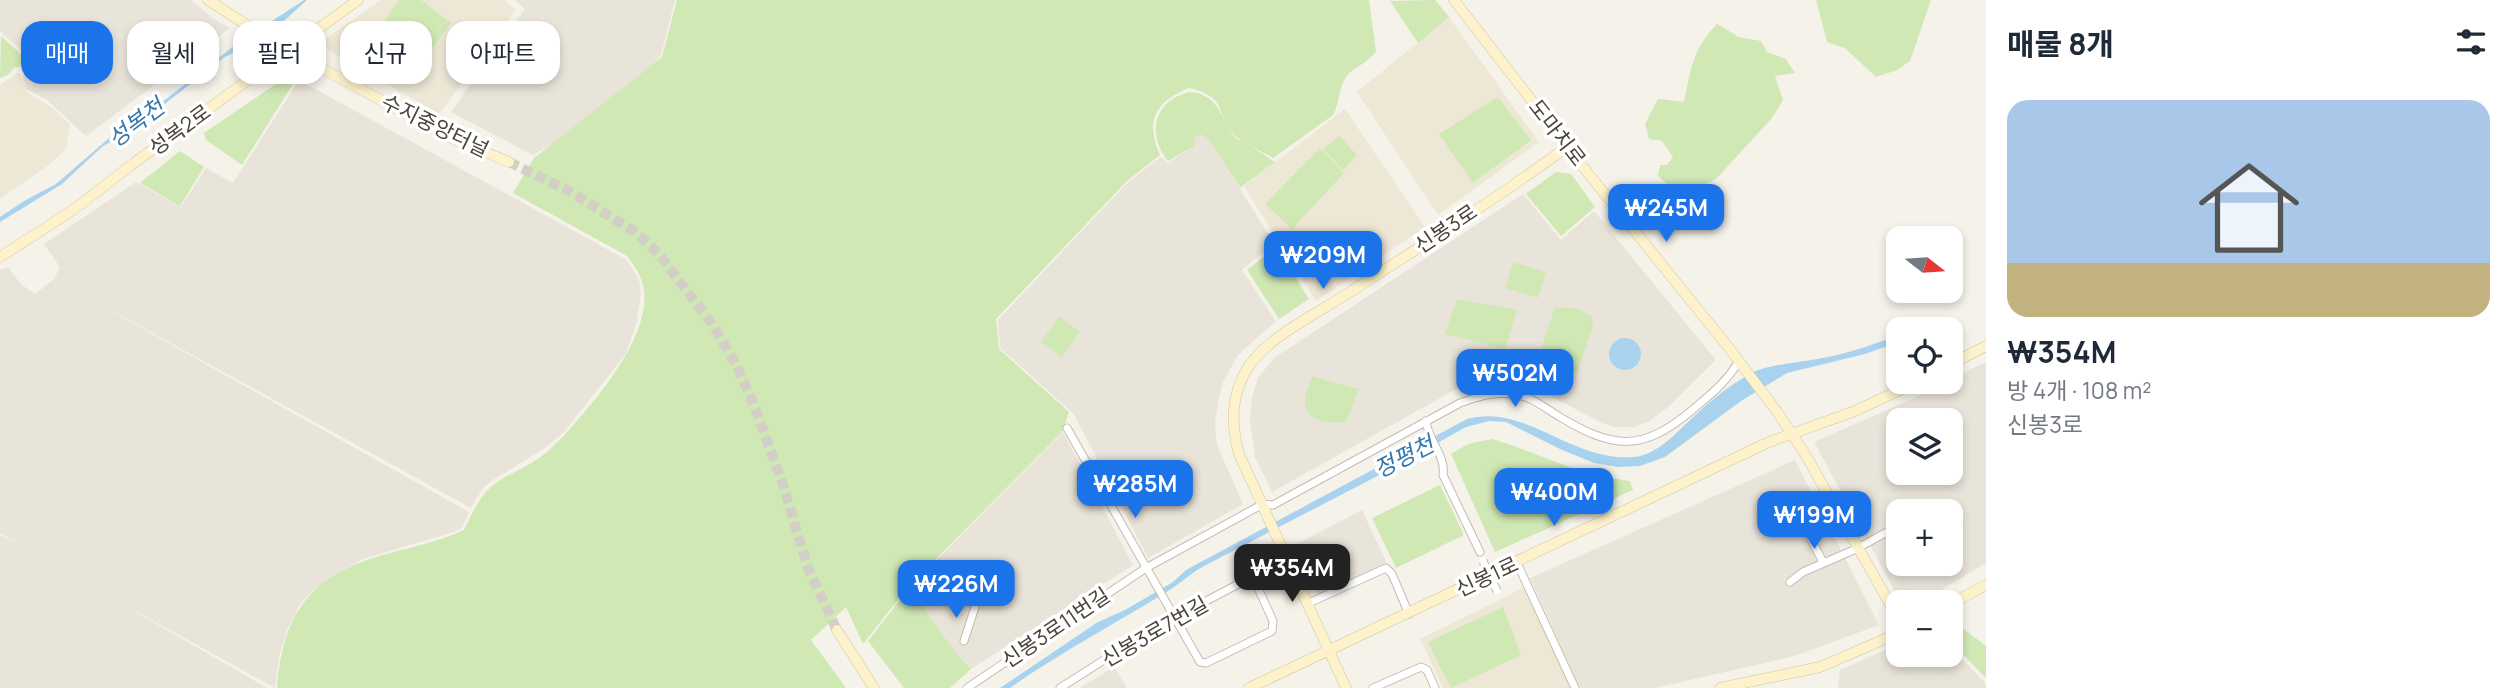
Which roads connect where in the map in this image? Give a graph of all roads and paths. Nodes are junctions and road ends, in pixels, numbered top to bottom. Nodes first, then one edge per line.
1 (208, 0) edge
2 (358, 0) edge
3 (1454, 0) edge
4 (239, 21) edge
5 (326, 23) edge
6 (326, 70) edge
7 (242, 84) edge
8 (1567, 146) junction
9 (509, 162) tunnel mouth
10 (0, 257) edge
11 (1986, 346) edge
12 (1963, 358) edge
13 (1740, 362) junction
14 (1891, 394) edge
15 (1426, 426) junction
16 (1068, 428) dead end
17 (1791, 433) junction
18 (1265, 509) junction
19 (1802, 522) dead end
20 (1886, 532) dead end
21 (1856, 549) junction
22 (1288, 558) junction
23 (1823, 562) junction
24 (1517, 563) junction
25 (1146, 568) junction
26 (1252, 577) junction
27 (1790, 582) dead end
28 (1986, 584) edge
29 (1497, 591) dead end
30 (1963, 597) edge
31 (1886, 599) edge
32 (1309, 603) junction
33 (975, 607) dead end
34 (1409, 614) junction
35 (1175, 617) junction
36 (837, 630) tunnel mouth
37 (1886, 639) edge
38 (964, 641) dead end
39 (1330, 650) junction
40 (1379, 687) edge
41 (874, 688) edge
42 (967, 688) edge
43 (1060, 688) edge
44 (1249, 688) edge
45 (1346, 688) edge
46 (1435, 688) edge
47 (1575, 688) edge
48 (1720, 688) edge

1 - 4 street, 수지중앙터널
2 - 5 street, 성복2로
3 - 8 street, 도마치로
6 - 9 street, 수지중앙터널
7 - 10 street, 성복2로
8 - 13 street, 도마치로
8 - 18 street, 신봉3로
11 - 12 street
13 - 15 street, 신봉3로11번길
13 - 17 street, 도마치로
14 - 17 street, 신봉1로
15 - 18 street, 신봉3로11번길
15 - 29 street, bridge
16 - 25 street
17 - 21 street
17 - 24 street, 신봉1로
18 - 22 street, 신봉3로
18 - 25 street, 신봉3로11번길
19 - 23 street
20 - 21 street
21 - 23 street
21 - 31 street
22 - 26 street, 신봉3로7번길
22 - 32 street
23 - 27 street
24 - 34 street, 신봉1로
24 - 47 street
25 - 35 street
25 - 42 street, 신봉3로11번길
26 - 35 street, 신봉3로7번길
26 - 35 street
28 - 30 street
32 - 34 street
32 - 39 street
33 - 38 street
34 - 39 street, 신봉1로
35 - 43 street, 신봉3로7번길
36 - 41 street
37 - 48 street
39 - 44 street, 신봉1로
39 - 45 street
40 - 46 street

